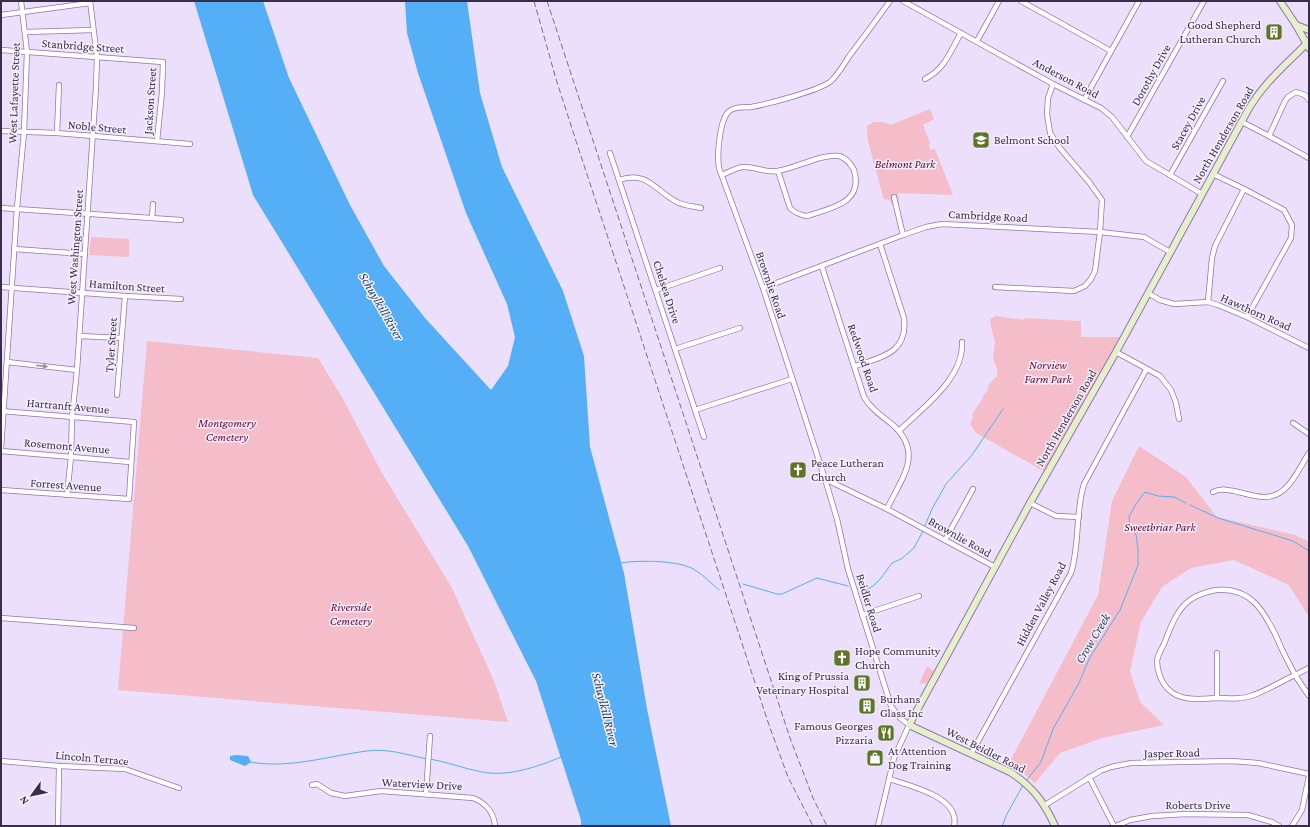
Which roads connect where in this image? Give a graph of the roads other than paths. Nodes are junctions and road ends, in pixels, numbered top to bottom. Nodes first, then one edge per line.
1 (21, 1) edge
2 (890, 1) edge
3 (903, 1) edge
4 (999, 1) edge
5 (1021, 1) edge
6 (1139, 1) edge
7 (1204, 1) edge
8 (1280, 1) edge
9 (90, 2) edge
10 (23, 12) junction
11 (1, 15) edge
12 (1296, 25) junction
13 (93, 30) junction
14 (1309, 30) edge
15 (25, 32) junction
16 (961, 33) junction
17 (977, 41) junction
18 (1308, 44) edge
19 (1, 50) edge
20 (1111, 51) junction
21 (27, 52) junction
22 (97, 57) junction
23 (163, 62) joint
24 (925, 80) dead end
25 (1223, 81) dead end
26 (1053, 84) junction
27 (59, 85) dead end
28 (1084, 100) junction
29 (1309, 100) edge
30 (1242, 122) junction
31 (1, 131) edge
32 (24, 132) junction
33 (57, 133) junction
34 (1269, 136) junction
35 (92, 137) junction
36 (1127, 137) junction
37 (157, 142) junction
38 (190, 144) dead end
39 (610, 153) dead end
40 (1309, 158) edge
41 (778, 171) junction
42 (1213, 174) junction
43 (722, 175) junction
44 (1170, 175) junction
45 (619, 180) junction
46 (1244, 189) junction
47 (1202, 194) junction
48 (894, 197) dead end
49 (153, 204) dead end
50 (1, 208) edge
51 (17, 208) junction
52 (701, 208) dead end
53 (88, 214) junction
54 (152, 218) junction
55 (181, 220) dead end
56 (1100, 232) junction
57 (903, 235) junction
58 (880, 244) junction
59 (14, 249) junction
60 (1170, 252) junction
61 (85, 254) junction
62 (822, 267) junction
63 (720, 268) dead end
64 (1, 287) edge
65 (995, 287) dead end
66 (11, 288) junction
67 (763, 288) junction
68 (656, 290) junction
69 (83, 293) junction
70 (1148, 293) junction
71 (125, 296) junction
72 (181, 299) dead end
73 (1208, 302) junction
74 (1247, 317) junction
75 (740, 328) dead end
76 (80, 336) junction
77 (121, 338) junction
78 (962, 342) dead end
79 (1309, 348) edge
80 (675, 349) junction
81 (1116, 352) junction
82 (7, 362) junction
83 (855, 366) junction
84 (77, 370) junction
85 (1146, 370) junction
86 (792, 379) junction
87 (117, 395) dead end
88 (695, 410) junction
89 (2, 411) edge
90 (72, 417) junction
91 (1179, 419) dead end
92 (1293, 423) dead end
93 (899, 431) junction
94 (1309, 434) edge
95 (704, 437) dead end
96 (1, 450) edge
97 (1309, 453) edge
98 (71, 457) junction
99 (130, 462) junction
100 (825, 479) junction
101 (973, 489) dead end
102 (1, 490) edge
103 (1213, 492) dead end
104 (67, 495) junction
105 (1030, 503) junction
106 (887, 509) junction
107 (1079, 517) junction
108 (945, 540) junction
109 (994, 568) junction
110 (919, 596) dead end
111 (862, 614) junction
112 (1, 618) edge
113 (134, 628) dead end
114 (1217, 653) dead end
115 (1309, 668) edge
116 (1295, 675) junction
117 (1309, 696) edge
118 (1217, 698) junction
119 (909, 725) junction
120 (430, 736) dead end
121 (971, 754) junction
122 (1, 761) edge
123 (60, 766) junction
124 (1309, 775) edge
125 (1089, 777) junction
126 (888, 779) junction
127 (312, 785) dead end
128 (179, 788) dead end
129 (426, 794) junction
130 (1045, 805) junction
131 (58, 826) edge
132 (495, 826) edge
133 (879, 826) edge
134 (954, 826) edge
135 (1055, 826) edge
136 (1115, 826) edge
137 (1279, 826) edge
138 (1292, 826) edge

1 - 10 street, West Lafayette Street
2 - 43 street, Brownlie Road
3 - 16 street, Anderson Road
4 - 17 street
5 - 20 street
6 - 20 street
7 - 36 street, Dorothy Drive
8 - 12 street
9 - 10 street
9 - 13 street, West Washington Street
10 - 11 street
10 - 15 street, West Lafayette Street
12 - 14 street
12 - 18 street
13 - 15 street
13 - 22 street, West Washington Street
15 - 21 street, West Lafayette Street
16 - 17 street, Anderson Road
16 - 24 street
17 - 26 street, Anderson Road
18 - 30 street, North Henderson Road
19 - 21 street, Stanbridge Street
20 - 28 street
21 - 22 street, Stanbridge Street
21 - 32 street, West Lafayette Street
22 - 23 street, Stanbridge Street
22 - 35 street, West Washington Street
23 - 37 street, Jackson Street
25 - 44 street, Stacey Drive
26 - 28 street, Anderson Road
26 - 56 street
27 - 33 street
28 - 36 street, Anderson Road
29 - 34 street
30 - 34 street
30 - 42 street, North Henderson Road
31 - 32 street, Noble Street
32 - 33 street, Noble Street
32 - 51 street, West Lafayette Street
33 - 35 street, Noble Street
34 - 40 street
35 - 37 street, Noble Street
35 - 53 street, West Washington Street
36 - 44 street, Anderson Road
37 - 38 street, Noble Street
39 - 45 street, Chelsea Drive
41 - 41 street
41 - 43 street
42 - 46 street
42 - 47 street, North Henderson Road
43 - 67 street, Brownlie Road
44 - 47 street, Anderson Road
45 - 52 street
45 - 68 street, Chelsea Drive
46 - 73 street
46 - 74 street
47 - 60 street, North Henderson Road
48 - 57 street
49 - 54 street
50 - 51 street
51 - 53 street
51 - 59 street, West Lafayette Street
53 - 54 street
53 - 61 street, West Washington Street
54 - 55 street
56 - 57 street, Cambridge Road
56 - 60 street, Cambridge Road
56 - 65 street
57 - 58 street, Cambridge Road
58 - 62 street, Cambridge Road
58 - 83 street
59 - 61 street
59 - 66 street, West Lafayette Street
60 - 70 street, North Henderson Road
61 - 69 street, West Washington Street
62 - 67 street, Cambridge Road
62 - 83 street, Redwood Road
63 - 68 street
64 - 66 street, Hamilton Street
66 - 69 street, Hamilton Street
66 - 82 street, West Lafayette Street
67 - 86 street, Brownlie Road
68 - 80 street, Chelsea Drive
69 - 71 street, Hamilton Street
69 - 76 street, West Washington Street
70 - 73 street, Hawthorn Road
70 - 81 street, North Henderson Road
71 - 72 street, Hamilton Street
71 - 77 street, Tyler Street
73 - 74 street, Hawthorn Road
74 - 79 street, Hawthorn Road
75 - 80 street
76 - 77 street
76 - 84 street, West Washington Street
77 - 87 street, Tyler Street
78 - 93 street
80 - 88 street, Chelsea Drive
81 - 85 street
81 - 105 street, North Henderson Road
82 -> 84 street
82 - 89 street, West Lafayette Street
83 - 93 street, Redwood Road
84 - 90 street, West Washington Street
85 - 91 street
85 - 107 street, Hidden Valley Road
86 - 88 street
86 - 100 street, Brownlie Road
88 - 95 street, Chelsea Drive
89 - 90 street, Hartranft Avenue
89 - 96 street, West Lafayette Street
90 - 98 street, West Washington Street
90 - 99 street, Hartranft Avenue
92 - 94 street
93 - 106 street, Redwood Road
96 - 98 street, Rosemont Avenue
97 - 103 street
98 - 99 street, Rosemont Avenue
98 - 104 street, West Washington Street
99 - 104 street, Forrest Avenue
100 - 106 street, Brownlie Road
100 - 111 street, Beidler Road
101 - 108 street
102 - 104 street, Forrest Avenue
105 - 107 street
105 - 109 street, North Henderson Road
106 - 108 street, Brownlie Road
107 - 121 street, Hidden Valley Road
108 - 109 street, Brownlie Road
109 - 119 street, North Henderson Road
110 - 111 street
111 - 119 street, Beidler Road
112 - 113 street
114 - 118 street
115 - 116 street
116 - 117 street
116 - 118 street
116 - 118 street
119 - 121 street, West Beidler Road
119 - 126 street, North Henderson Road
120 - 129 street
121 - 130 street, West Beidler Road
122 - 123 street, Lincoln Terrace
123 - 128 street, Lincoln Terrace
123 - 131 street
124 - 125 street, Jasper Road
124 - 138 street
125 - 130 street, Jasper Road
125 - 136 street
126 - 133 street, North Henderson Road
126 - 134 street
127 - 129 street, Waterview Drive
129 - 132 street, Waterview Drive
130 - 135 street, West Beidler Road
136 - 137 street, Roberts Drive

